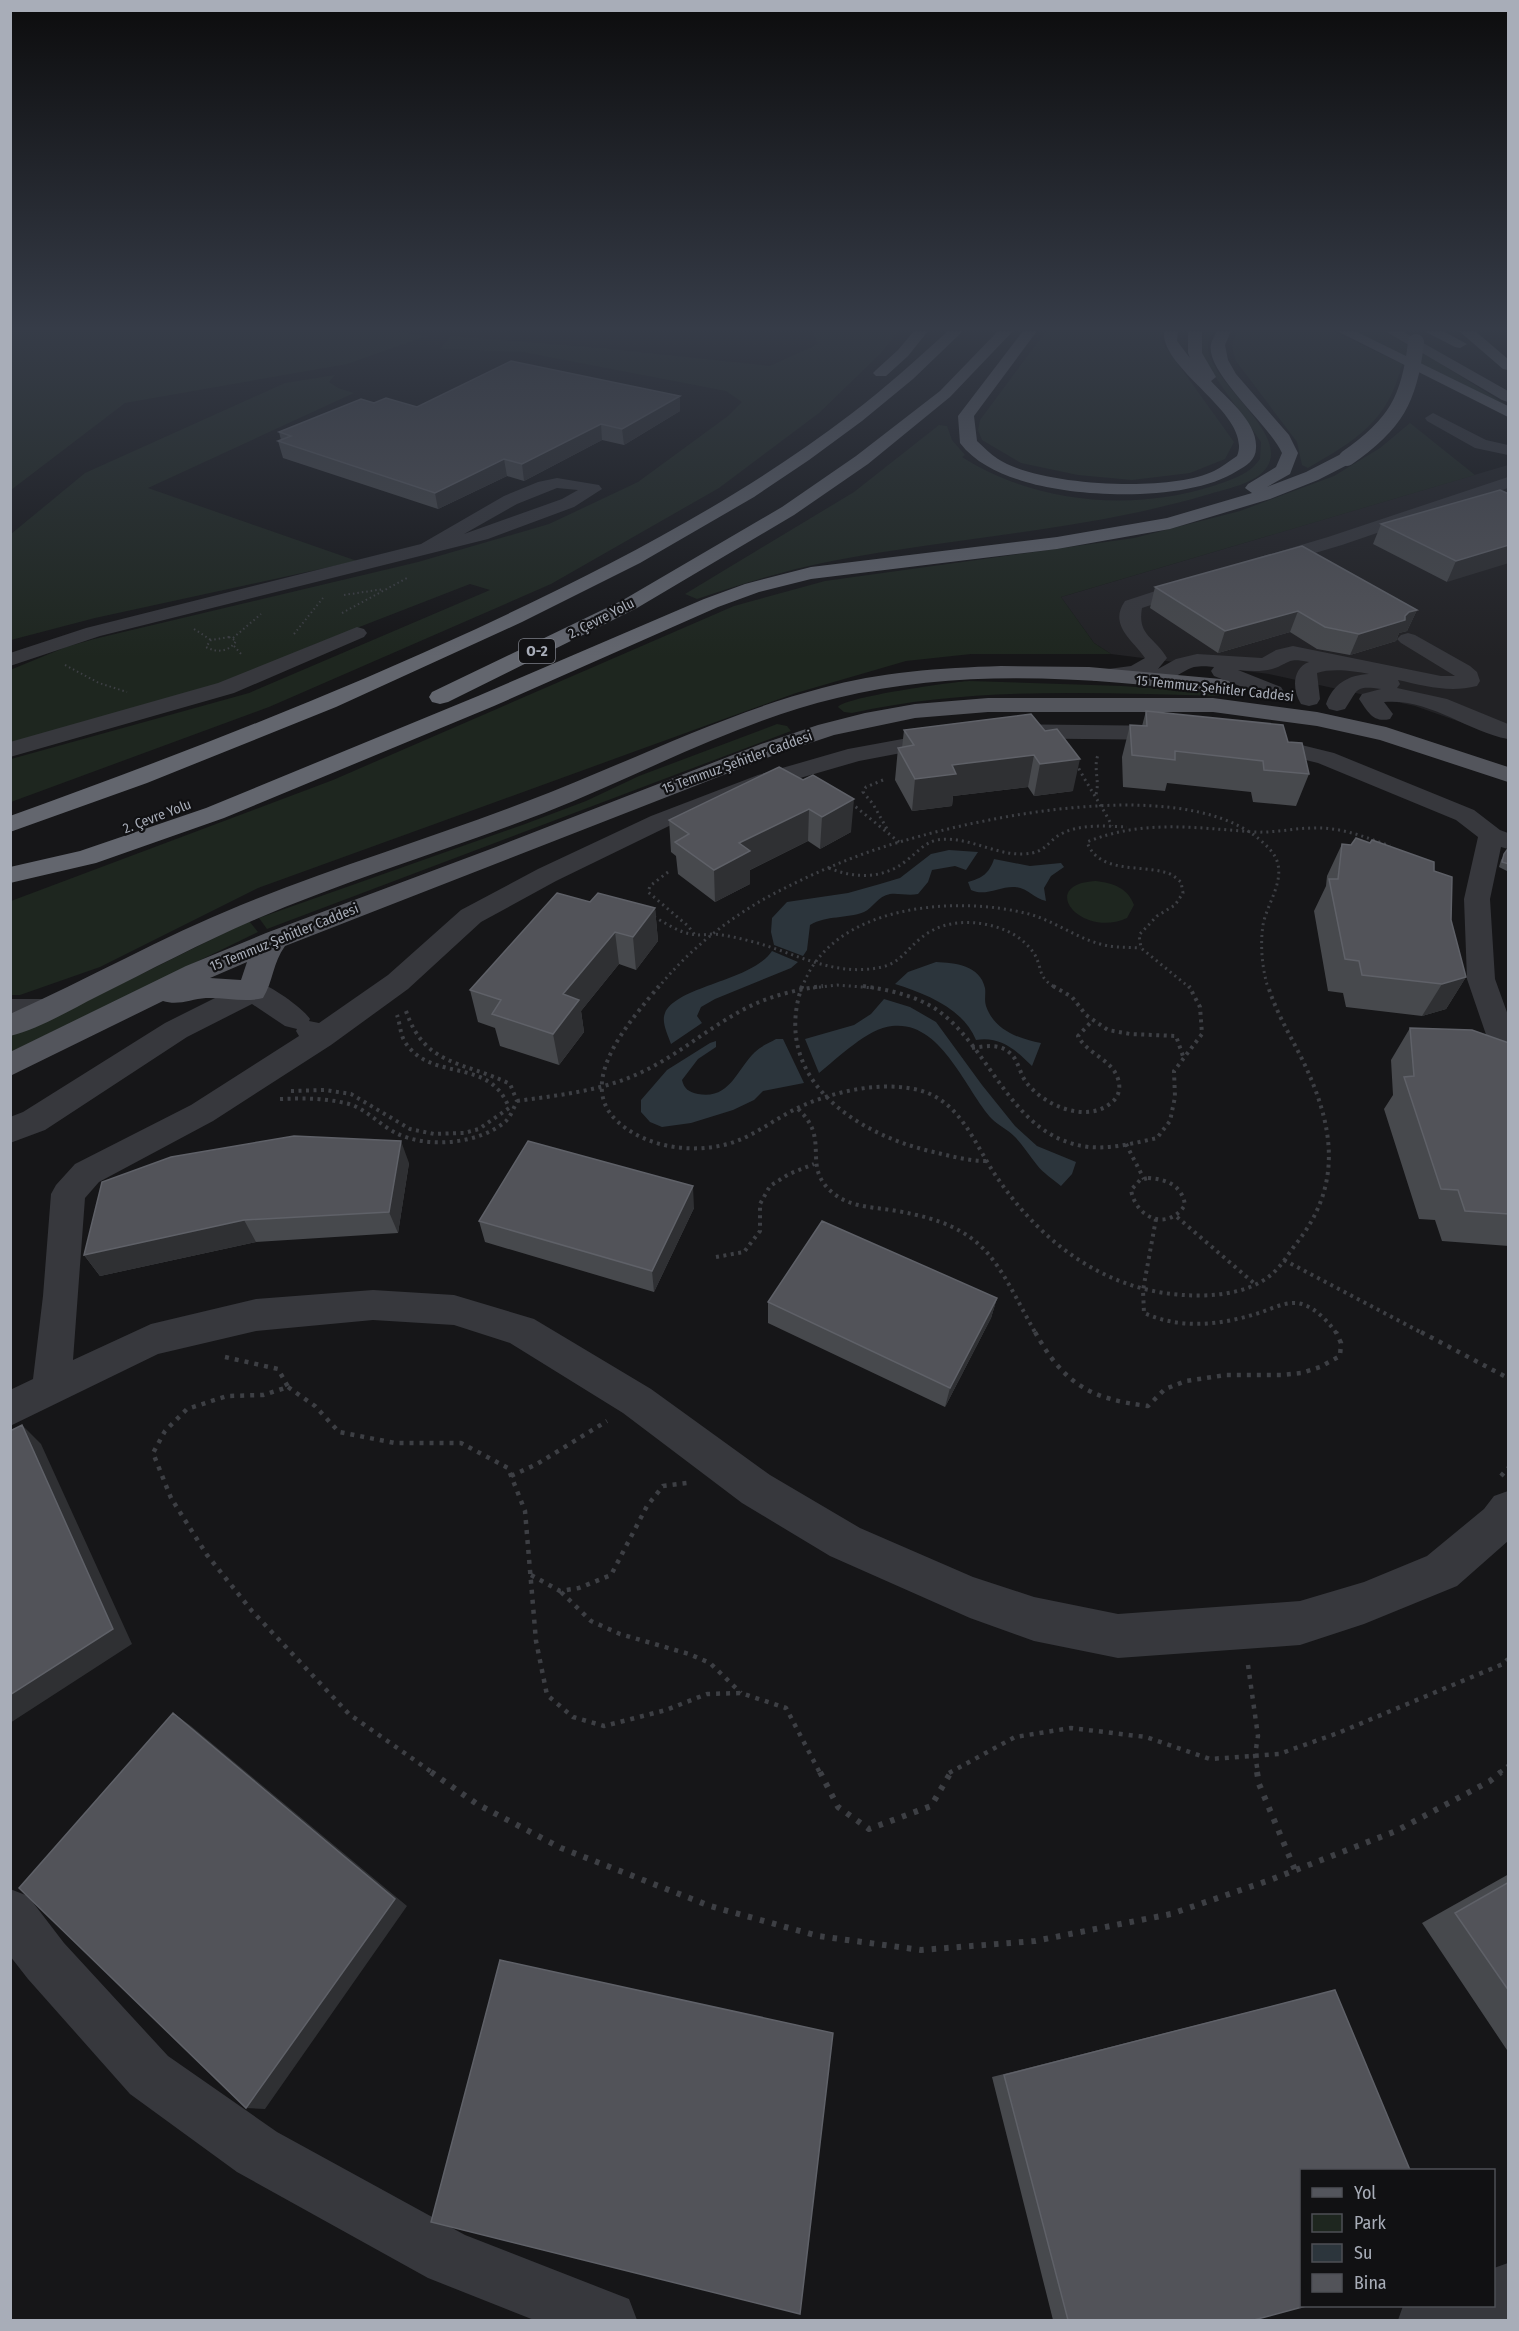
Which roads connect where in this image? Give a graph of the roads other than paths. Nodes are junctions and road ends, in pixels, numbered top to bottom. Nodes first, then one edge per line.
1 (804, 440) edge
2 (827, 440) edge
3 (888, 440) edge
4 (966, 440) edge
5 (1247, 440) edge
6 (1284, 440) edge
7 (1373, 440) edge
8 (1473, 440) edge
9 (1509, 450) edge
10 (1509, 482) edge
11 (729, 504) junction
12 (1128, 531) junction
13 (429, 547) junction
14 (1243, 569) edge
15 (1211, 579) edge
16 (1132, 612) junction
17 (357, 633) dead end
18 (1408, 639) edge
19 (10, 660) edge
20 (1199, 660) junction
21 (1356, 667) junction
22 (1101, 676) junction
23 (1150, 680) junction
24 (843, 689) junction
25 (1273, 692) junction
26 (1309, 699) junction
27 (1432, 703) junction
28 (1337, 704) junction
29 (1382, 714) junction
30 (759, 716) junction
31 (865, 720) junction
32 (1509, 732) edge
33 (1197, 735) edge
34 (800, 739) junction
35 (1240, 740) edge
36 (10, 750) edge
37 (1509, 752) edge
38 (1509, 775) edge
39 (10, 825) edge
40 (1503, 832) edge
41 (10, 873) edge
42 (276, 939) junction
43 (254, 991) junction
44 (133, 1005) junction
45 (48, 1009) junction
46 (10, 1010) edge
47 (10, 1026) edge
48 (309, 1029) junction
49 (1509, 1055) edge
50 (11, 1067) edge
51 (10, 1131) edge
52 (51, 1388) junction
53 (10, 1409) edge
54 (1501, 1497) edge
55 (10, 1914) edge
56 (1466, 2307) edge
57 (608, 2320) edge
58 (1427, 2320) edge

1 - 11 highway
2 - 11 highway, O-2
3 - 41 highway, 2. Çevre Yolu / O-2
4 - 5 highway
6 - 12 highway
7 - 12 highway, bridge
8 - 9 street
10 - 14 street
11 - 39 highway, O-2
12 - 41 highway
13 - 13 street
13 - 19 street
15 - 16 street
16 - 20 street
16 - 22 street
17 - 36 street
18 - 21 street
20 - 21 street
20 - 23 street
20 - 25 street
21 - 26 street
22 - 23 main road, 15 Temmuz Şehitler Caddesi
22 - 24 main road, 15 Temmuz Şehitler Caddesi
23 - 25 main road, 15 Temmuz Şehitler Caddesi
24 - 30 main road, 15 Temmuz Şehitler Caddesi
24 - 31 main road
25 - 26 main road, 15 Temmuz Şehitler Caddesi
26 - 28 main road, 15 Temmuz Şehitler Caddesi
27 - 28 street
27 - 29 street
27 - 32 street
28 - 29 main road, 15 Temmuz Şehitler Caddesi
29 - 37 main road, 15 Temmuz Şehitler Caddesi
30 - 34 main road
30 - 45 main road, 15 Temmuz Şehitler Caddesi
31 - 34 main road, 15 Temmuz Şehitler Caddesi
31 - 38 main road, 15 Temmuz Şehitler Caddesi
33 - 48 street
34 - 42 main road, 15 Temmuz Şehitler Caddesi
35 - 40 street
40 - 49 street
42 - 43 main road
42 - 44 main road, 15 Temmuz Şehitler Caddesi
43 - 44 main road
43 - 48 street
43 - 51 street
44 - 50 main road, 15 Temmuz Şehitler Caddesi
45 - 46 street
45 - 47 main road, 15 Temmuz Şehitler Caddesi
48 - 52 street
52 - 53 street
52 - 54 street
55 - 57 street
56 - 58 street

